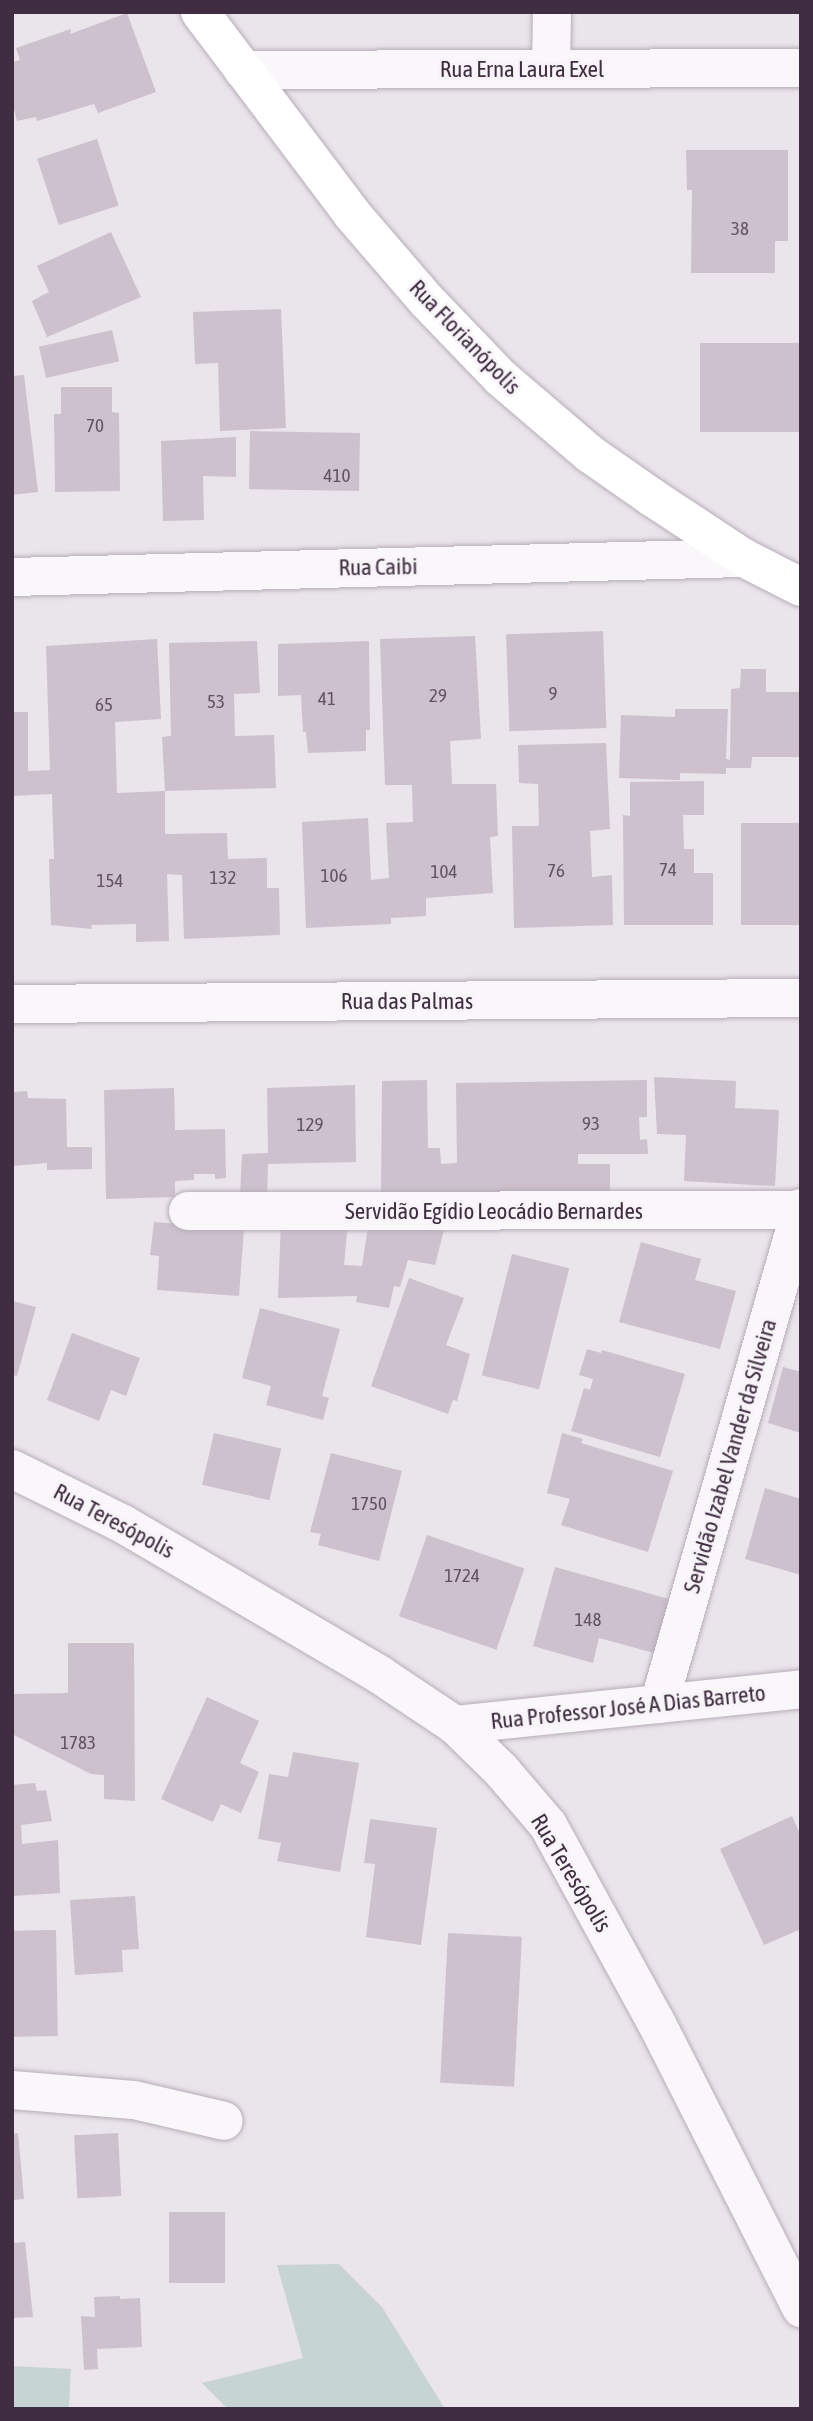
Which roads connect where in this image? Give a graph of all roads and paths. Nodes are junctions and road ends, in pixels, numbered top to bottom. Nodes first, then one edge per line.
1 (200, 12) edge
2 (552, 12) edge
3 (801, 68) edge
4 (551, 69) junction
5 (243, 70) junction
6 (744, 558) junction
7 (12, 577) edge
8 (801, 587) edge
9 (801, 998) edge
10 (12, 1004) edge
11 (801, 1209) edge
12 (188, 1211) dead end
13 (12, 1469) edge
14 (801, 1689) edge
15 (659, 1704) junction
16 (455, 1725) junction
17 (12, 2090) edge
18 (224, 2121) dead end
19 (801, 2308) edge

1 - 5 main road, Rua Florianópolis
2 - 4 street
3 - 4 street, Rua Erna Laura Exel
4 - 5 street, Rua Erna Laura Exel
5 - 6 main road, Rua Florianópolis
6 - 7 street, Rua Caibi
6 - 8 main road, Rua Florianópolis
9 - 10 street, Rua das Palmas
11 - 12 street, Servidão Egídio Leocádio Bernardes
11 - 15 street, Servidão Izabel Vander da Silveira
13 - 16 street, Rua Teresópolis
14 - 15 street, Rua Professor José A Dias Barreto
15 - 16 street, Rua Professor José A Dias Barreto
16 - 19 street, Rua Teresópolis
17 - 18 street

